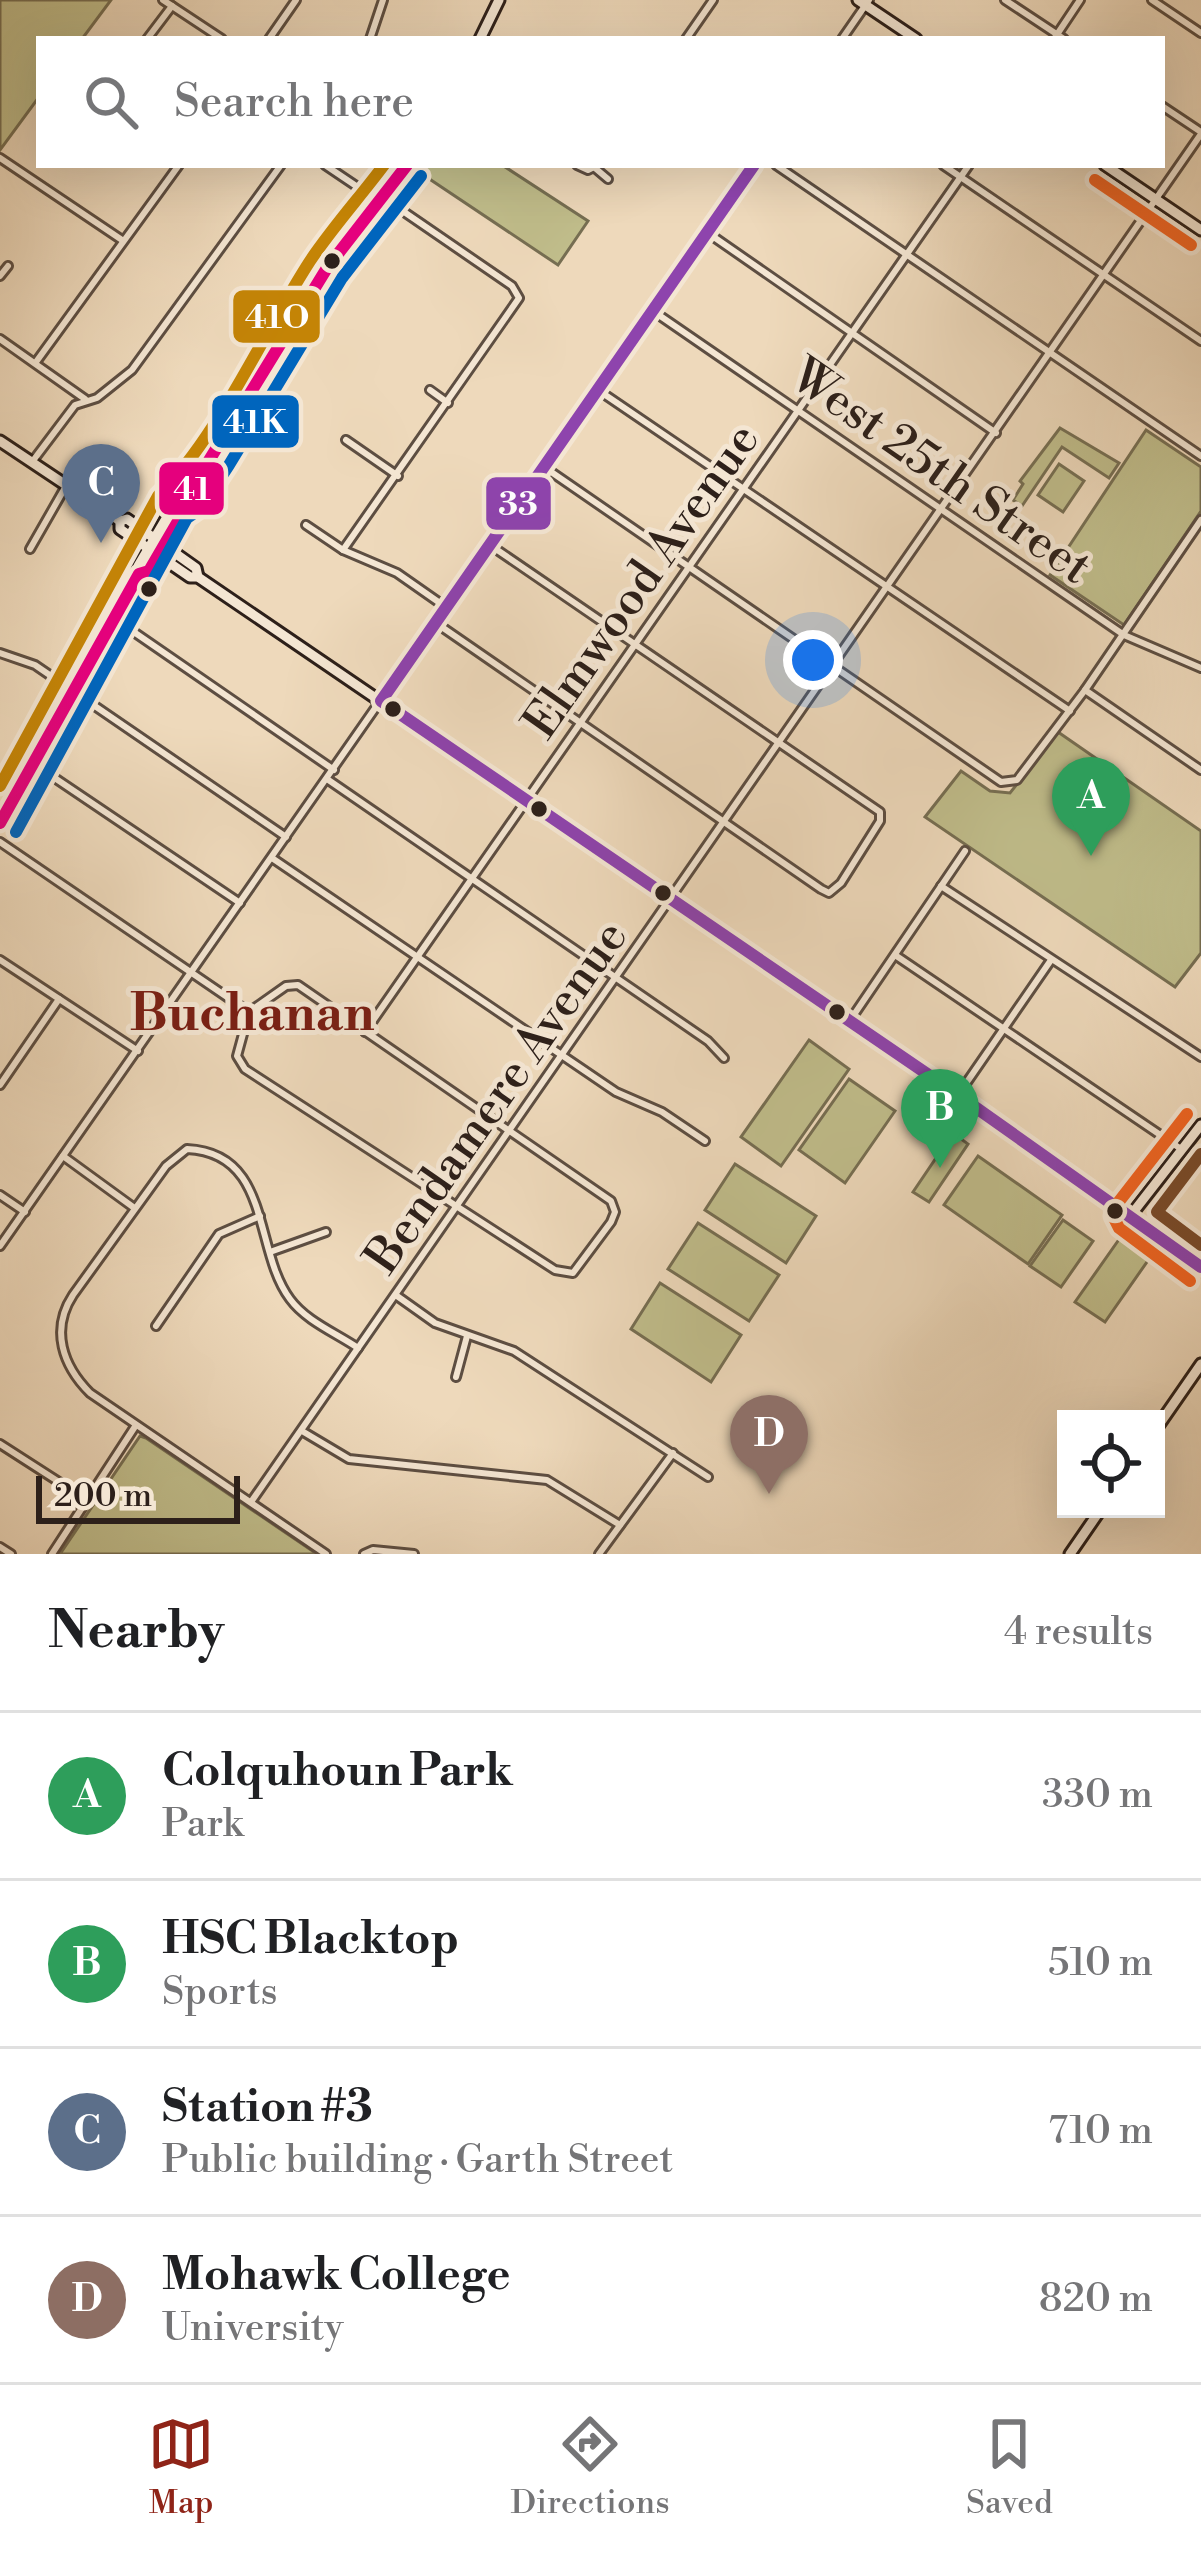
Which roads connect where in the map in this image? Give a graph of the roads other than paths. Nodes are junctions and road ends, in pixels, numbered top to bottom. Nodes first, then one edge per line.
1 (164, 0) edge
2 (296, 0) edge
3 (383, 0) edge
4 (499, 0) edge
5 (713, 0) edge
6 (1005, 0) edge
7 (1080, 0) edge
8 (1152, 0) edge
9 (864, 2) edge
10 (172, 6) junction
11 (1201, 33) edge
12 (149, 36) edge
13 (218, 36) edge
14 (271, 36) edge
15 (371, 36) edge
16 (481, 36) edge
17 (688, 36) edge
18 (844, 36) edge
19 (912, 36) edge
20 (1055, 36) edge
21 (1059, 36) edge
22 (1165, 108) edge
23 (1201, 133) edge
24 (0, 158) edge
25 (176, 168) edge
26 (279, 168) edge
27 (329, 168) edge
28 (405, 168) edge
29 (598, 168) edge
30 (752, 168) edge
31 (780, 168) edge
32 (947, 168) edge
33 (966, 168) edge
34 (1109, 168) edge
35 (960, 177) junction
36 (608, 179) dead end
37 (381, 198) junction
38 (1157, 200) junction
39 (1201, 230) edge
40 (707, 232) junction
41 (122, 239) junction
42 (905, 256) junction
43 (8, 266) dead end
44 (1105, 275) junction
45 (0, 276) edge
46 (653, 311) junction
47 (851, 333) junction
48 (0, 339) edge
49 (1201, 341) edge
50 (1050, 354) junction
51 (36, 362) junction
52 (430, 390) dead end
53 (598, 390) junction
54 (85, 399) junction
55 (448, 403) junction
56 (798, 411) junction
57 (996, 433) junction
58 (346, 440) dead end
59 (0, 441) edge
60 (1201, 456) edge
61 (32, 463) junction
62 (544, 467) junction
63 (398, 476) junction
64 (66, 486) junction
65 (743, 488) junction
66 (943, 510) junction
67 (1201, 520) edge
68 (306, 525) dead end
69 (490, 545) junction
70 (156, 547) junction
71 (31, 549) dead end
72 (343, 550) junction
73 (688, 567) junction
74 (887, 588) junction
75 (447, 608) junction
76 (115, 619) junction
77 (436, 623) junction
78 (1124, 635) junction
79 (635, 645) junction
80 (0, 652) edge
81 (834, 667) junction
82 (1201, 668) edge
83 (1085, 691) junction
84 (76, 692) junction
85 (381, 701) junction
86 (1070, 711) junction
87 (580, 724) junction
88 (779, 744) junction
89 (34, 764) junction
90 (334, 770) junction
91 (1201, 770) edge
92 (327, 779) junction
93 (527, 801) junction
94 (0, 823) edge
95 (726, 823) junction
96 (286, 837) junction
97 (0, 842) edge
98 (964, 851) dead end
99 (272, 858) junction
100 (472, 879) junction
101 (941, 886) junction
102 (672, 900) junction
103 (240, 903) junction
104 (895, 955) junction
105 (418, 957) junction
106 (0, 960) edge
107 (1051, 960) junction
108 (192, 973) junction
109 (617, 978) junction
110 (59, 999) junction
111 (249, 1012) junction
112 (850, 1022) junction
113 (1004, 1028) junction
114 (365, 1032) junction
115 (138, 1051) junction
116 (563, 1056) junction
117 (1201, 1057) edge
118 (724, 1058) dead end
119 (0, 1066) edge
120 (10, 1072) junction
121 (0, 1085) edge
122 (958, 1096) junction
123 (1201, 1125) edge
124 (511, 1131) junction
125 (705, 1141) dead end
126 (1181, 1149) junction
127 (63, 1156) junction
128 (0, 1195) edge
129 (457, 1207) junction
130 (134, 1208) junction
131 (25, 1212) junction
132 (1131, 1215) junction
133 (260, 1216) junction
134 (326, 1232) dead end
135 (0, 1246) edge
136 (270, 1252) junction
137 (1201, 1267) edge
138 (396, 1295) junction
139 (155, 1326) dead end
140 (467, 1336) junction
141 (358, 1348) junction
142 (1201, 1364) edge
143 (456, 1377) dead end
144 (1165, 1416) edge
145 (136, 1425) junction
146 (302, 1431) junction
147 (0, 1444) edge
148 (673, 1453) junction
149 (708, 1477) dead end
150 (87, 1500) junction
151 (251, 1502) junction
152 (1095, 1518) edge
153 (620, 1525) junction
154 (0, 1548) edge
155 (11, 1554) edge
156 (52, 1554) edge
157 (326, 1554) edge
158 (364, 1554) edge
159 (414, 1554) edge
160 (599, 1554) edge
161 (1070, 1554) edge

1 - 10 street
2 - 14 street
3 - 15 street
4 - 16 main road
5 - 17 street
6 - 20 street
7 - 21 street
8 - 11 street
9 - 18 street
9 - 19 main road
10 - 12 street
10 - 13 street
22 - 23 street
23 - 38 street, Bendamere Avenue
24 - 41 street
25 - 41 street
26 - 54 street
27 - 37 street
28 - 37 main road
29 - 36 street
30 - 40 street
31 - 42 street
32 - 35 street
33 - 35 street, Elmwood Avenue
34 - 38 main road
35 - 42 street, Elmwood Avenue
35 - 44 street
37 - 55 street
37 - 70 main road
38 - 39 main road
38 - 44 street, Bendamere Avenue
40 - 46 street
40 - 47 street
41 - 51 street
42 - 47 street, Elmwood Avenue
42 - 50 street
43 - 45 street
44 - 49 street
44 - 50 street, Bendamere Avenue
46 - 53 street
46 - 56 street, West 25th Street
47 - 56 street, Elmwood Avenue
47 - 57 street
48 - 51 street
50 - 57 street, Bendamere Avenue
50 - 60 street
51 - 54 street
52 - 55 street
53 - 62 street
53 - 65 street
54 - 61 street
55 - 63 street
56 - 65 street, Elmwood Avenue
56 - 66 street, West 25th Street
57 - 66 street, Bendamere Avenue
58 - 63 street
59 - 61 main road
61 - 64 main road
62 - 69 street
62 - 73 street
63 - 72 street
64 - 70 main road
64 - 71 street
65 - 73 street, Elmwood Avenue
65 - 74 street
66 - 74 street, Bendamere Avenue
66 - 78 street, West 25th Street
67 - 78 street
68 - 72 street
69 - 75 street
69 - 79 street
70 - 76 main road
70 - 85 main road
72 - 75 street
73 - 79 street, Elmwood Avenue
73 - 81 street
74 - 81 street, Bendamere Avenue
74 - 86 street
75 - 77 street
76 - 84 main road
76 - 90 street
77 - 85 street
77 - 87 street
78 - 82 street, West 25th Street
78 - 83 street
79 - 87 street, Elmwood Avenue
79 - 88 street
80 - 84 street
81 - 86 street
81 - 88 street, Bendamere Avenue
83 - 86 street
83 - 91 street
84 - 89 main road
84 - 96 street
85 - 90 street
85 - 93 main road
87 - 93 street, Elmwood Avenue
87 - 95 street
88 - 95 street, Bendamere Avenue
88 - 95 street
89 - 94 main road
89 - 103 street
90 - 92 street
92 - 96 street
92 - 100 street
93 - 100 street, Elmwood Avenue
93 - 102 main road
95 - 102 street, Bendamere Avenue
96 - 99 street
97 - 108 street
98 - 101 street
99 - 103 street
99 - 105 street
100 - 105 street, Elmwood Avenue
100 - 109 street
101 - 104 street
101 - 107 street
102 - 109 street, Bendamere Avenue
102 - 112 main road
103 - 108 street
104 - 112 street
104 - 113 street
105 - 114 street, Elmwood Avenue
105 - 116 street
106 - 110 street
107 - 113 street
107 - 117 street
108 - 111 street
108 - 115 street
109 - 116 street, Bendamere Avenue
109 - 118 street
110 - 115 street
110 - 120 street
111 - 114 street
111 - 129 street
112 - 122 main road
113 - 122 street
113 - 126 street
114 - 124 street
115 - 127 street
116 - 124 street, Bendamere Avenue
116 - 125 street
119 - 120 street
120 - 121 street
122 - 132 main road
123 - 126 main road
124 - 129 street, Bendamere Avenue
124 - 129 street
126 - 132 main road
127 - 130 street
127 - 131 street
128 - 131 street
129 - 138 street, Bendamere Avenue
130 - 133 street
130 - 145 street
131 - 135 street
132 - 137 main road
133 - 136 street
133 - 139 street
134 - 136 street
136 - 141 street
138 - 140 street
138 - 141 street, Bendamere Avenue
140 - 143 street
140 - 148 street
141 - 146 street, Bendamere Avenue
142 - 144 main road
145 - 150 street
145 - 151 street
146 - 151 street, Bendamere Avenue
146 - 153 street
147 - 150 street
148 - 149 street
148 - 153 street
150 - 156 street
151 - 157 street
152 - 161 main road
153 - 160 street
154 - 155 street
158 - 159 street

